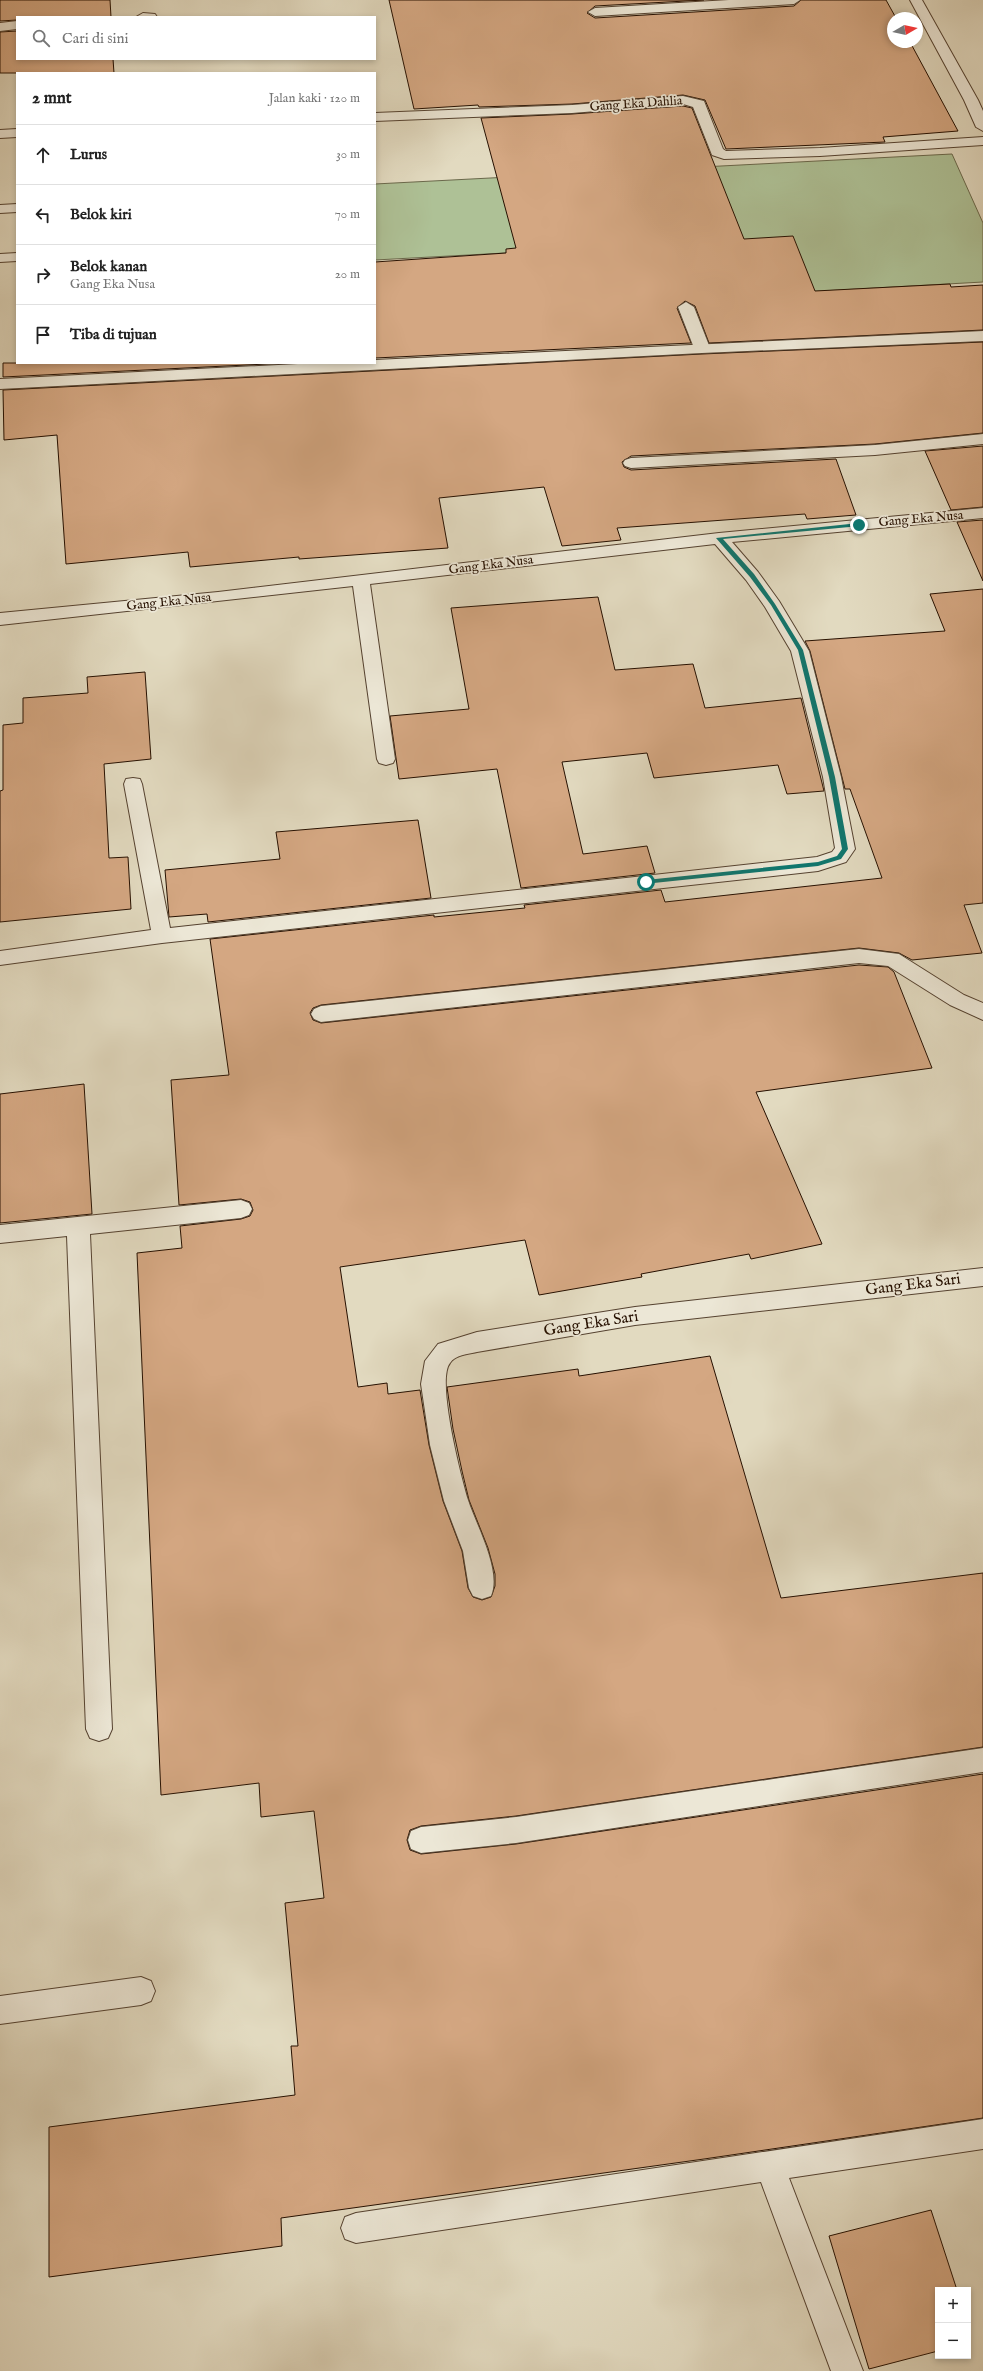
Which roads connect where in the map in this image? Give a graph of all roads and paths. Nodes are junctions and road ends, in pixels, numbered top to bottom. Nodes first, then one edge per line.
1 (794, 0) edge
2 (916, 0) edge
3 (595, 12) dead end
4 (16, 25) edge
5 (0, 26) edge
6 (977, 100) edge
7 (376, 118) edge
8 (983, 127) edge
9 (0, 134) edge
10 (16, 134) edge
11 (983, 140) edge
12 (16, 208) edge
13 (0, 209) edge
14 (16, 257) edge
15 (0, 258) edge
16 (686, 307) dead end
17 (983, 336) edge
18 (702, 348) junction
19 (55, 364) edge
20 (54, 381) junction
21 (0, 384) edge
22 (983, 439) edge
23 (631, 463) dead end
24 (983, 513) edge
25 (719, 538) junction
26 (361, 580) junction
27 (0, 619) edge
28 (386, 759) dead end
29 (133, 784) dead end
30 (162, 936) junction
31 (0, 958) edge
32 (983, 1012) edge
33 (321, 1014) dead end
34 (241, 1209) dead end
35 (78, 1226) junction
36 (0, 1234) edge
37 (983, 1277) edge
38 (482, 1588) dead end
39 (99, 1729) dead end
40 (983, 1760) edge
41 (421, 1840) dead end
42 (141, 1991) dead end
43 (0, 2010) edge
44 (983, 2134) edge
45 (770, 2167) junction
46 (356, 2228) dead end
47 (846, 2371) edge

1 - 3 street
2 - 6 street
4 - 5 street
6 - 8 street
7 - 11 street, Gang Eka Dahlia
9 - 10 street
12 - 13 street
14 - 15 street
16 - 18 street
17 - 18 street
18 - 20 street
19 - 20 street
20 - 21 street
22 - 23 street
24 - 25 street, Gang Eka Nusa
25 - 26 street, Gang Eka Nusa
25 - 30 street
26 - 27 street, Gang Eka Nusa
26 - 28 street
29 - 30 street
30 - 31 street
32 - 33 street
34 - 35 street
35 - 36 street
35 - 39 street
37 - 38 street, Gang Eka Sari
40 - 41 street
42 - 43 street
44 - 45 street
45 - 46 street
45 - 47 street

